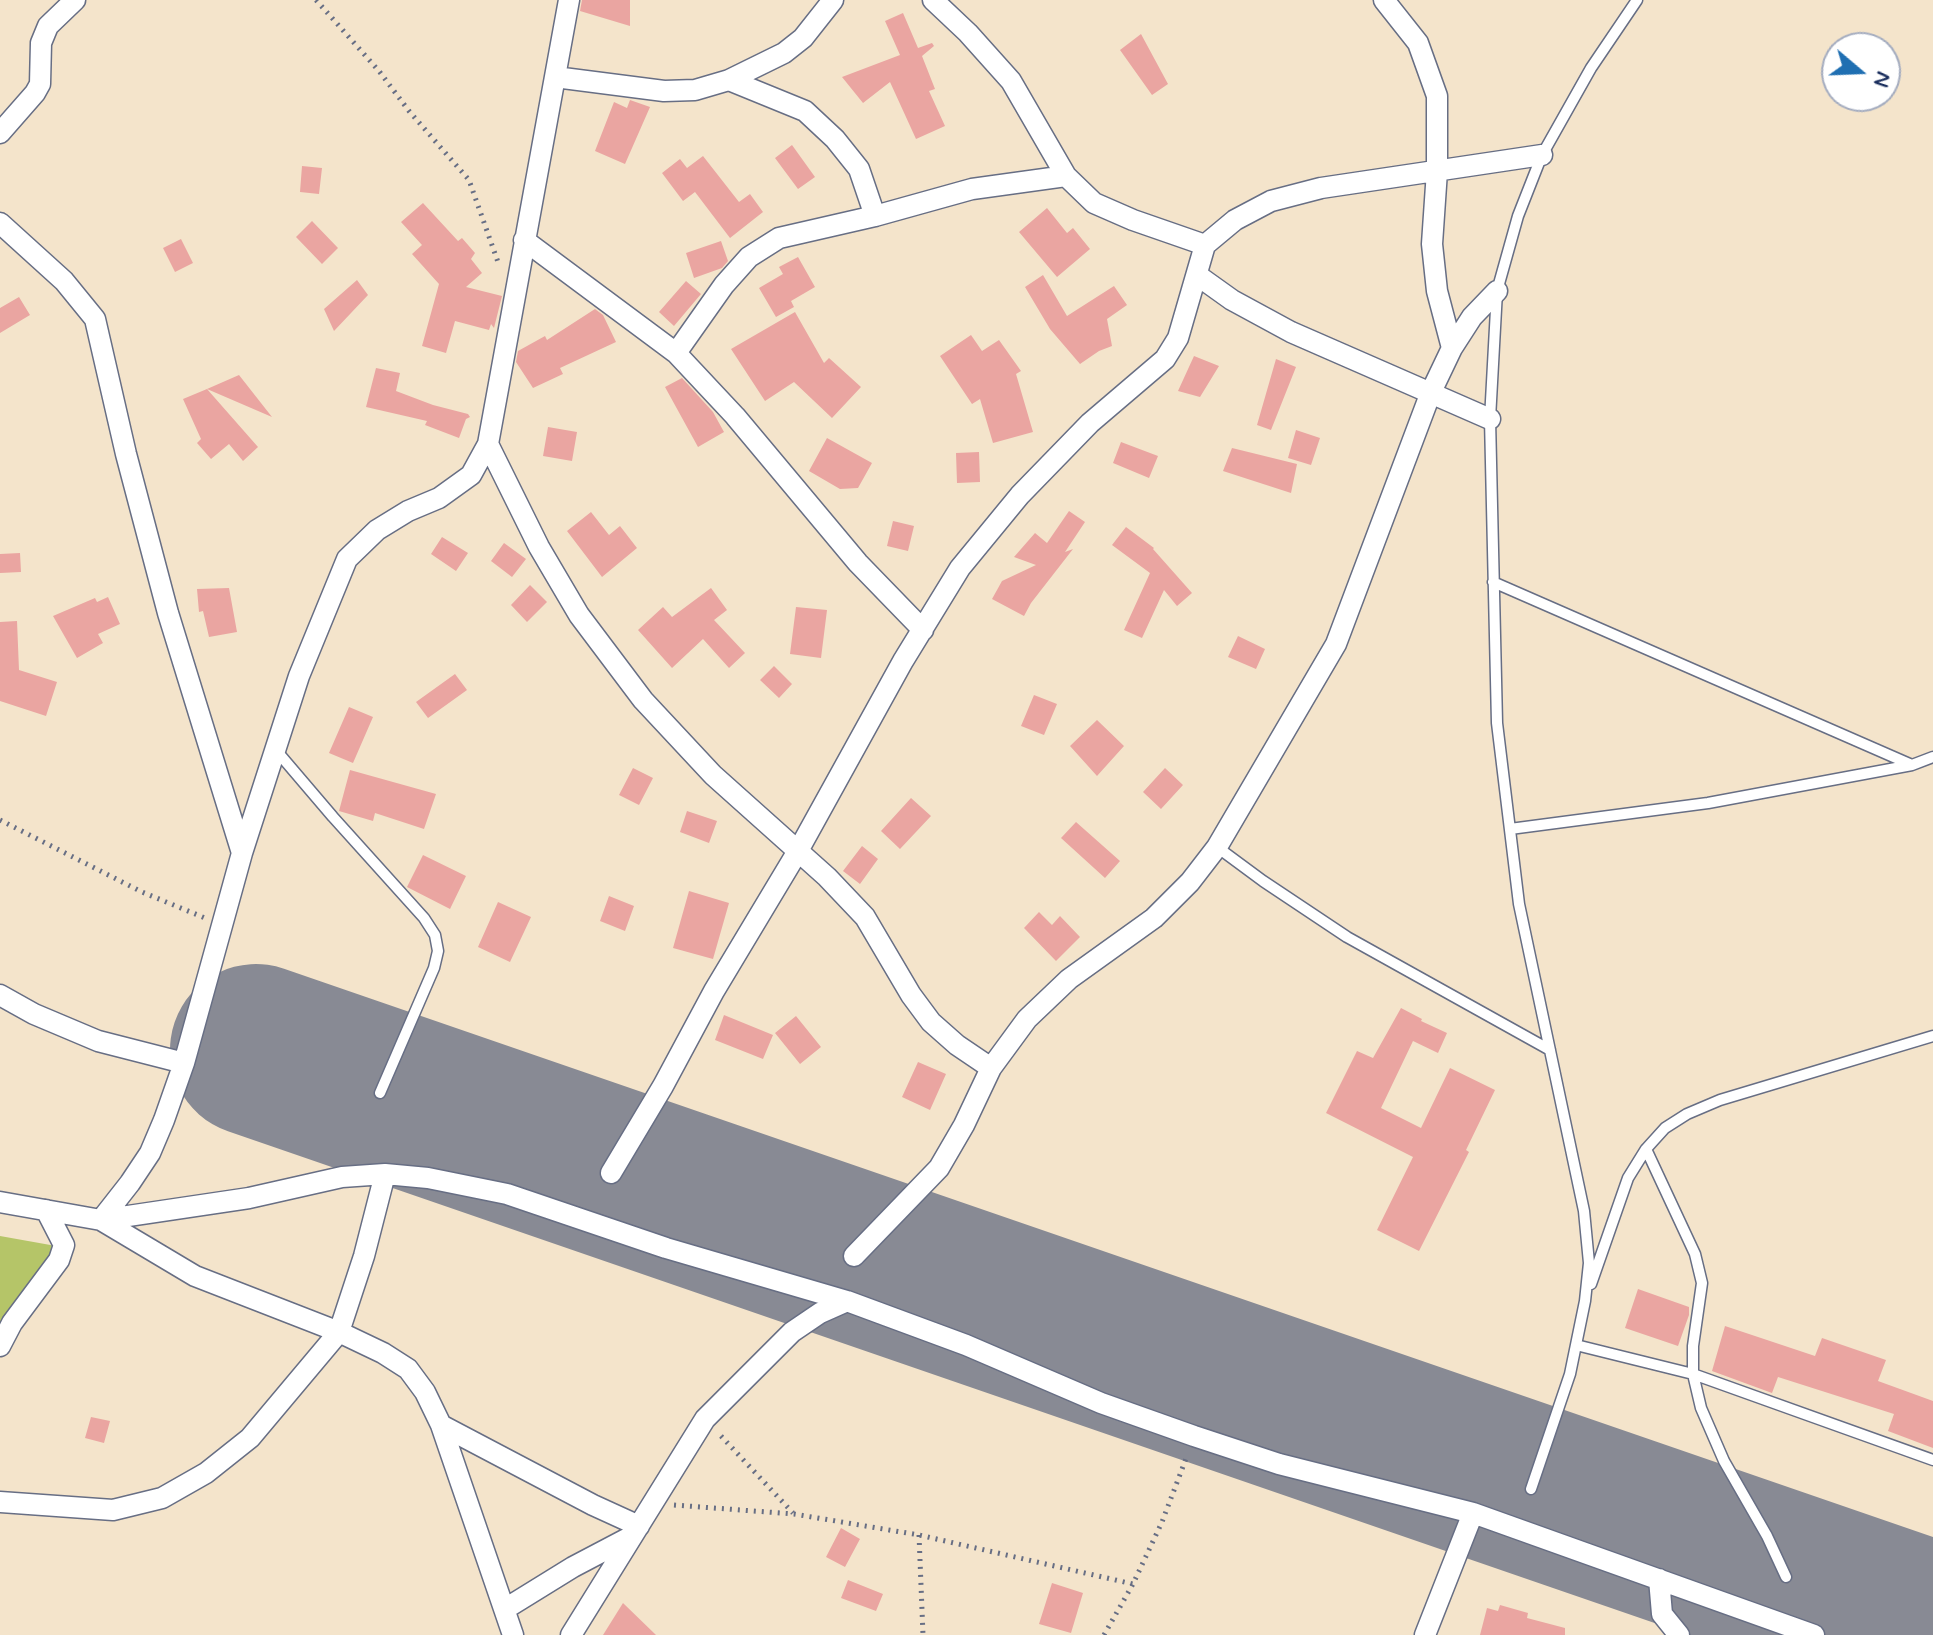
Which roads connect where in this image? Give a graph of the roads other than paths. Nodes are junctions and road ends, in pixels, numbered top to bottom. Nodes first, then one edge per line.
1 (75, 0) edge
2 (569, 0) edge
3 (833, 0) edge
4 (933, 0) edge
5 (1384, 0) edge
6 (1637, 0) edge
7 (555, 77) junction
8 (729, 80) junction
9 (0, 133) edge
10 (1542, 155) junction
11 (1437, 171) junction
12 (1066, 176) junction
13 (875, 216) junction
14 (0, 223) edge
15 (524, 240) junction
16 (1205, 245) junction
17 (1197, 275) junction
18 (1497, 291) junction
19 (1452, 348) junction
20 (676, 353) junction
21 (1431, 392) junction
22 (1490, 419) junction
23 (488, 444) junction
24 (1493, 582) junction
25 (923, 630) junction
26 (275, 749) junction
27 (1933, 757) edge
28 (1912, 765) junction
29 (1510, 829) junction
30 (1217, 847) junction
31 (798, 851) junction
32 (242, 853) junction
33 (0, 995) edge
34 (1933, 1036) edge
35 (1550, 1050) junction
36 (184, 1063) junction
37 (991, 1068) junction
38 (380, 1093) dead end
39 (1646, 1149) junction
40 (611, 1173) dead end
41 (385, 1174) junction
42 (0, 1202) edge
43 (46, 1210) junction
44 (93, 1219) junction
45 (64, 1245) junction
46 (854, 1256) dead end
47 (847, 1301) junction
48 (1585, 1301) junction
49 (339, 1332) junction
50 (1576, 1345) junction
51 (0, 1346) edge
52 (1693, 1374) junction
53 (441, 1425) junction
54 (1933, 1460) edge
55 (1531, 1489) dead end
56 (0, 1502) edge
57 (1473, 1513) junction
58 (636, 1531) junction
59 (1786, 1577) dead end
60 (1659, 1579) junction
61 (505, 1609) junction
62 (1784, 1630) edge
63 (513, 1635) edge
64 (571, 1635) edge
65 (1425, 1635) edge
66 (1679, 1635) edge
67 (1814, 1635) edge

1 - 9 street
2 - 7 street
3 - 8 street
4 - 12 street
5 - 11 street
6 - 10 lane
7 - 8 street
7 - 15 street
8 - 13 street
10 - 11 street
10 - 18 lane
11 - 16 street
11 - 19 street
12 - 13 street
12 - 16 street
13 - 20 street
14 - 32 street
15 - 20 street
15 - 23 street
16 - 17 street
17 - 21 street
17 - 25 street
18 - 19 street
18 - 22 lane
19 - 21 street
20 - 25 street
21 - 22 street
21 - 30 street
22 - 24 lane
23 - 26 street
23 - 31 street
24 - 28 lane
24 - 29 lane
25 - 31 street
26 - 32 street
26 - 38 lane
27 - 28 lane
28 - 29 lane
29 - 35 lane
30 - 35 lane
30 - 37 street
31 - 37 street
31 - 40 street
32 - 36 street
33 - 36 street
34 - 39 lane
35 - 48 lane
36 - 44 street
37 - 46 street
39 - 48 lane
39 - 52 lane
41 - 44 street
41 - 47 street
41 - 49 street
42 - 43 street
43 - 44 street
43 - 45 street
44 - 45 street
44 - 49 street
45 - 51 street
47 - 57 street
47 - 58 street
48 - 50 lane
49 - 53 street
49 - 56 street
50 - 52 lane
50 - 55 lane
52 - 54 lane
52 - 59 lane
53 - 58 street
53 - 61 street
57 - 60 street
57 - 65 street
58 - 61 street
58 - 64 street
60 - 62 street
60 - 66 street
61 - 63 street
62 - 67 street

